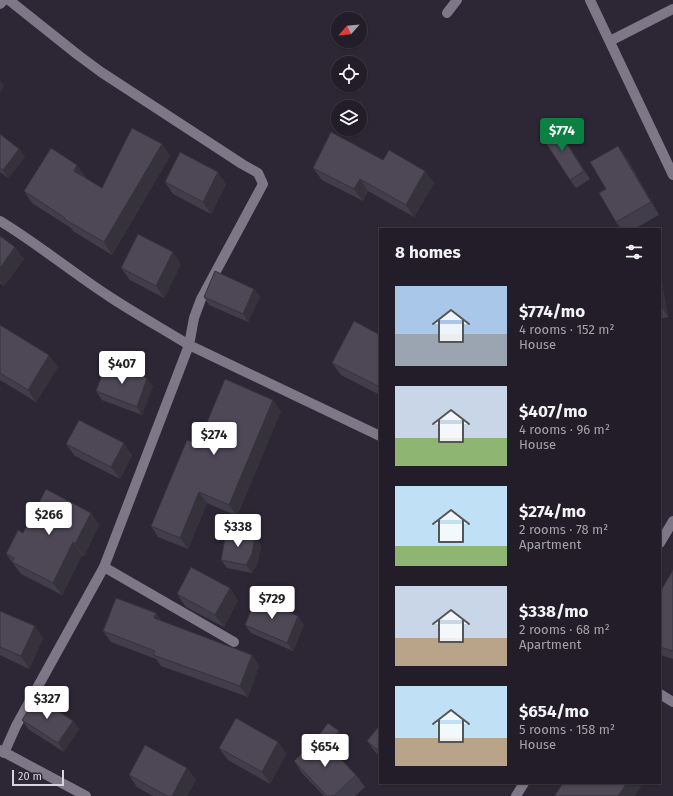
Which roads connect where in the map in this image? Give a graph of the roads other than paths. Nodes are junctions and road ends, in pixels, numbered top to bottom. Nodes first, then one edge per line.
1 (4, 0) edge
2 (9, 0) edge
3 (457, 0) edge
4 (590, 0) edge
5 (0, 4) edge
6 (673, 9) edge
7 (447, 14) dead end
8 (610, 41) junction
9 (673, 175) edge
10 (0, 221) edge
11 (189, 345) junction
12 (379, 436) edge
13 (673, 521) edge
14 (661, 541) edge
15 (104, 567) junction
16 (234, 642) dead end
17 (661, 695) edge
18 (673, 702) edge
19 (2, 751) edge
20 (523, 784) edge
21 (86, 796) edge
22 (516, 796) edge

1 - 5 street
2 - 11 street
3 - 7 street
4 - 8 street
6 - 8 street
8 - 9 street
10 - 11 street
11 - 12 street
11 - 15 street
13 - 14 street
15 - 16 street
15 - 19 street
17 - 18 street
19 - 21 street
20 - 22 street

